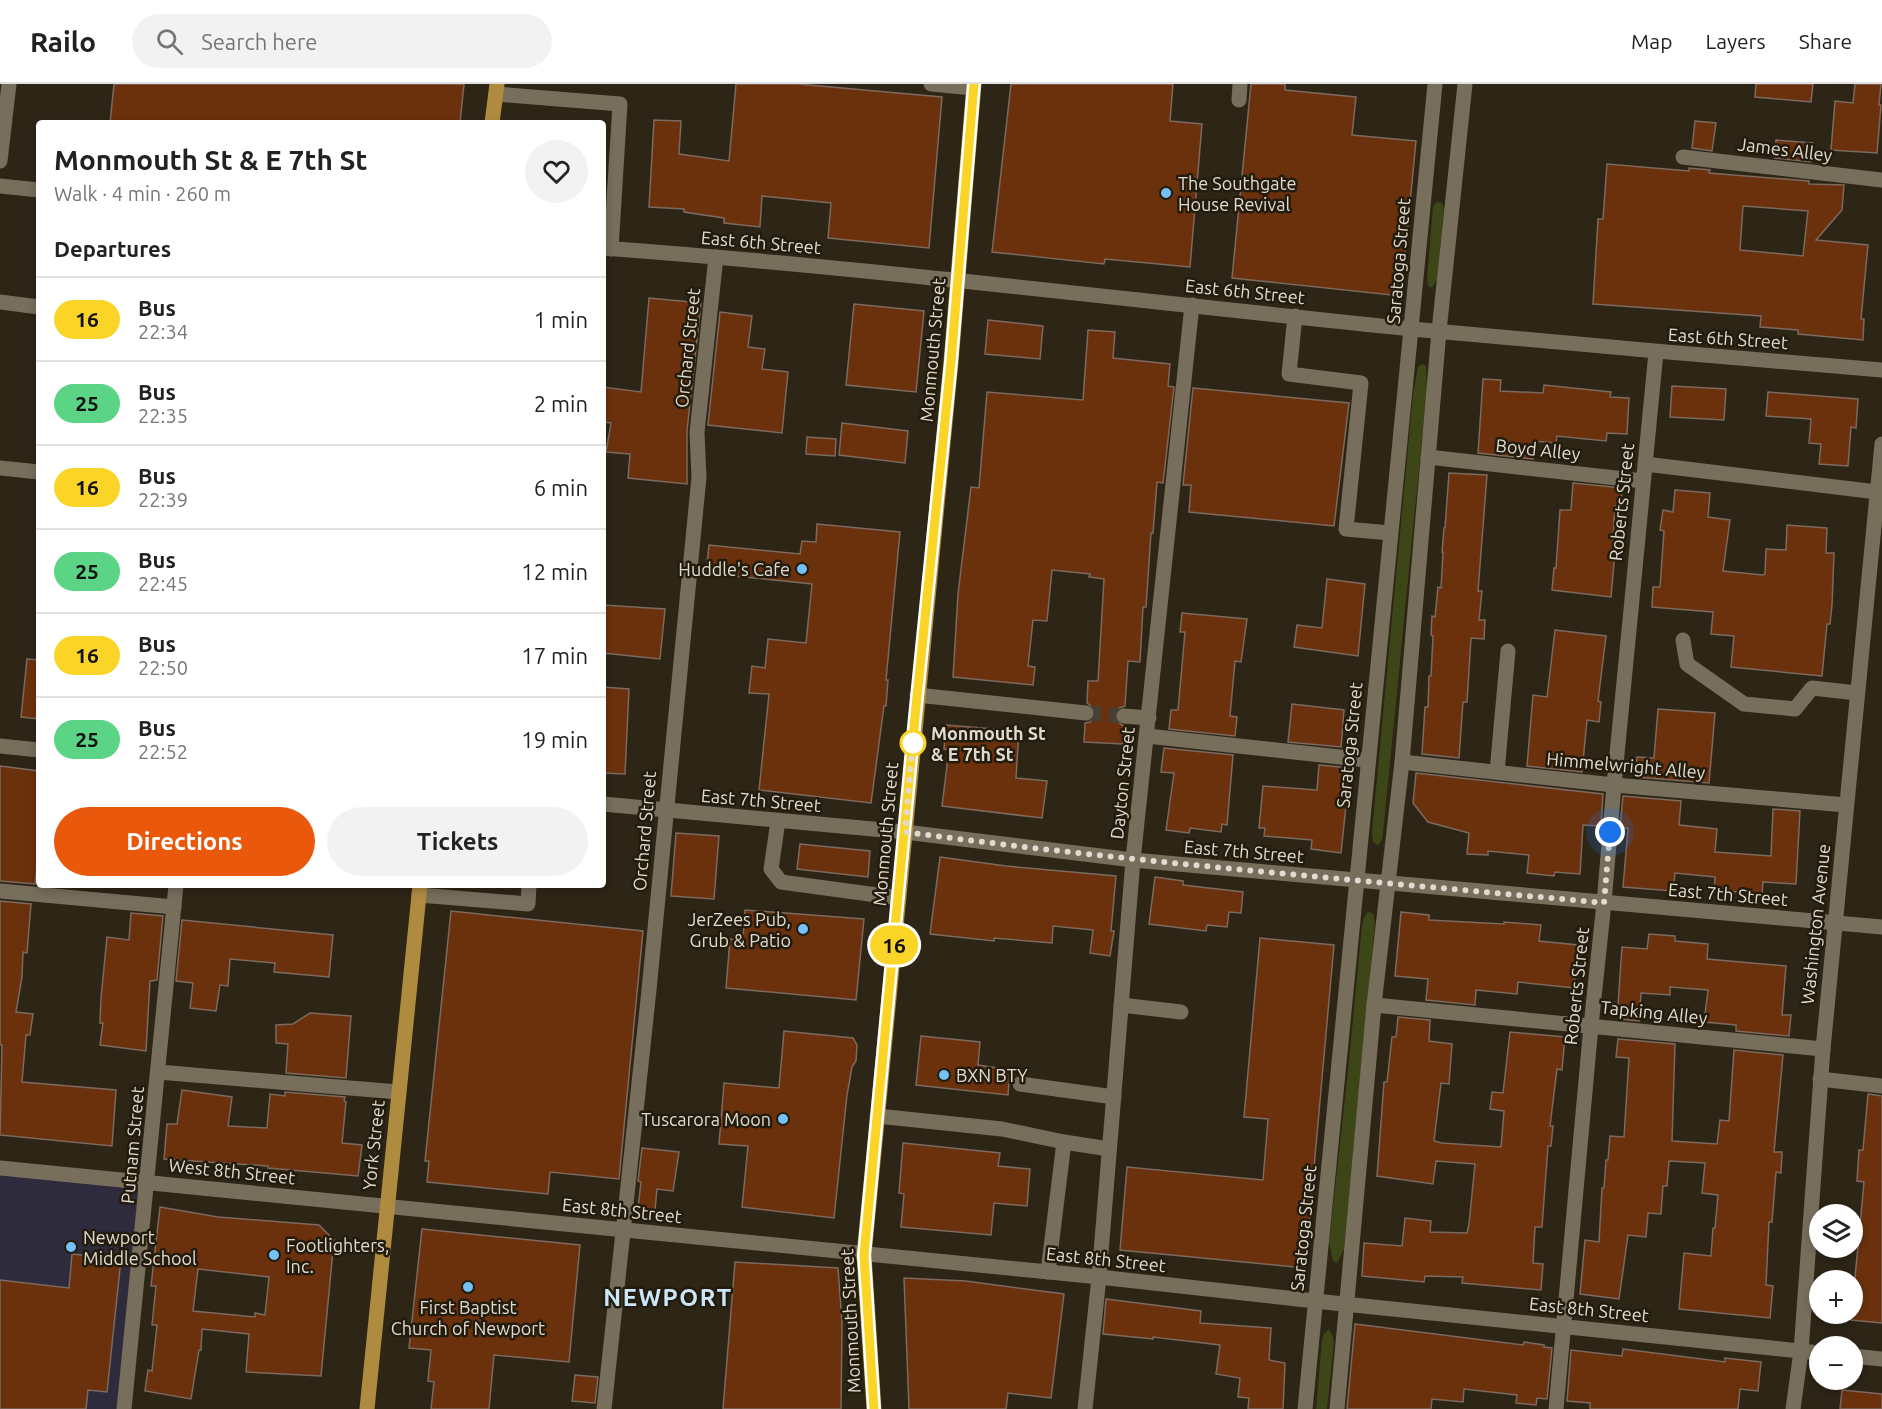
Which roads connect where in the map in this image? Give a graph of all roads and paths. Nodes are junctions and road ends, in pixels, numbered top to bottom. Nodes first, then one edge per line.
1 (9, 84) edge
2 (931, 84) edge
3 (1240, 84) edge
4 (1430, 84) edge
5 (1465, 84) edge
6 (973, 86) edge
7 (496, 89) edge
8 (1239, 100) dead end
9 (492, 120) edge
10 (0, 155) edge
11 (1683, 157) dead end
12 (0, 161) edge
13 (1882, 180) edge
14 (0, 186) edge
15 (36, 190) edge
16 (607, 248) edge
17 (716, 257) junction
18 (958, 280) junction
19 (0, 302) edge
20 (1192, 305) junction
21 (36, 307) edge
22 (1295, 316) junction
23 (1411, 329) junction
24 (1439, 331) junction
25 (1656, 352) junction
26 (1882, 370) edge
27 (1882, 444) edge
28 (1428, 457) junction
29 (1645, 464) junction
30 (0, 468) edge
31 (36, 472) edge
32 (1643, 481) junction
33 (1877, 492) junction
34 (1390, 533) junction
35 (1683, 640) dead end
36 (1508, 651) dead end
37 (1857, 693) junction
38 (917, 695) junction
39 (1086, 713) tunnel mouth
40 (1124, 716) tunnel mouth
41 (1149, 718) junction
42 (1147, 736) junction
43 (0, 746) edge
44 (36, 750) edge
45 (1367, 760) junction
46 (1402, 762) junction
47 (1497, 772) junction
48 (1614, 785) junction
49 (606, 804) edge
50 (1846, 805) junction
51 (665, 811) junction
52 (778, 821) junction
53 (905, 832) junction
54 (1133, 860) junction
55 (1356, 881) junction
56 (1388, 883) junction
57 (176, 888) edge
58 (530, 888) edge
59 (419, 890) edge
60 (0, 891) edge
61 (899, 897) junction
62 (1604, 903) junction
63 (174, 908) junction
64 (1836, 924) junction
65 (1882, 927) edge
66 (1121, 1005) junction
67 (1374, 1005) junction
68 (1181, 1012) dead end
69 (1591, 1026) junction
70 (1823, 1049) junction
71 (159, 1072) junction
72 (1820, 1079) junction
73 (1020, 1084) dead end
74 (1882, 1086) edge
75 (398, 1092) junction
76 (1114, 1096) junction
77 (877, 1116) junction
78 (1064, 1142) junction
79 (1109, 1149) junction
80 (0, 1168) edge
81 (148, 1181) junction
82 (387, 1207) junction
83 (623, 1230) junction
84 (864, 1255) junction
85 (1048, 1272) junction
86 (1099, 1277) junction
87 (1316, 1301) junction
88 (1347, 1304) junction
89 (1564, 1326) junction
90 (1801, 1351) junction
91 (1809, 1352) edge
92 (1863, 1357) edge
93 (1882, 1359) edge
94 (124, 1409) edge
95 (367, 1409) edge
96 (604, 1409) edge
97 (874, 1409) edge
98 (1085, 1409) edge
99 (1305, 1409) edge
100 (1337, 1409) edge
101 (1556, 1409) edge
102 (1794, 1409) edge

1 - 10 street
2 - 6 street
3 - 8 street
4 - 23 street, Saratoga Street
5 - 24 street
6 - 18 main road, Monmouth Street
7 - 9 main road
7 - 16 street
10 - 12 street
11 - 13 street, James Alley
14 - 15 street
16 - 17 street, East 6th Street
17 - 18 street, East 6th Street
17 - 51 street, Orchard Street
18 - 20 street, East 6th Street
18 - 38 main road, Monmouth Street
19 - 21 street
20 - 22 street, East 6th Street
20 - 41 street, Dayton Street
22 - 23 street, East 6th Street
22 - 34 street
23 - 24 street, East 6th Street
23 - 34 street, Saratoga Street
24 - 25 street, East 6th Street
24 - 28 street
25 - 26 street, East 6th Street
25 - 29 street, Roberts Street
27 - 33 street, Washington Avenue
28 - 32 street, Boyd Alley
28 - 46 street
29 - 32 street, Roberts Street
29 - 33 street
30 - 31 street
32 - 48 street, Roberts Street
33 - 37 street, Washington Avenue
34 - 45 street, Saratoga Street
35 - 37 street
36 - 47 street
37 - 50 street, Washington Avenue
38 - 39 street
38 - 53 main road, Monmouth Street
40 - 41 street
41 - 42 street, Dayton Street
42 - 45 street
42 - 54 street, Dayton Street
43 - 44 street
45 - 55 street, Saratoga Street
46 - 47 street, Himmelwright Alley
46 - 56 street
47 - 48 street, Himmelwright Alley
48 - 50 street, Himmelwright Alley
48 - 62 street, Roberts Street
49 - 51 street, East 7th Street
50 - 64 street, Washington Avenue
51 - 52 street, East 7th Street
51 - 83 street, Orchard Street
52 - 53 street, East 7th Street
52 - 61 street
53 - 54 street, East 7th Street
53 - 61 main road, Monmouth Street
54 - 55 street, East 7th Street
54 - 66 street, Dayton Street
55 - 56 street, East 7th Street
55 - 87 street, Saratoga Street
56 - 62 street, East 7th Street
56 - 67 street
57 - 63 street, Putnam Street
58 - 59 street
59 - 75 main road, York Street
60 - 63 street
61 - 77 main road, Monmouth Street
62 - 64 street, East 7th Street
62 - 69 street, Roberts Street
63 - 71 street, Putnam Street
64 - 65 street, East 7th Street
64 - 70 street, Washington Avenue
66 - 68 street
66 - 76 street, Dayton Street
67 - 69 street, Tapking Alley
67 - 88 street
69 - 70 street, Tapking Alley
69 - 89 street, Roberts Street
70 - 72 street, Washington Avenue
71 - 75 street
71 - 81 street, Putnam Street
72 - 74 street
72 - 90 street, Washington Avenue
73 - 76 street
75 - 82 main road, York Street
76 - 79 street, Dayton Street
77 - 78 street
77 - 84 main road, Monmouth Street
78 - 79 street
78 - 85 street
79 - 86 street, Dayton Street
80 - 81 street, West 8th Street
81 - 82 street, West 8th Street
81 - 94 street, Putnam Street
82 - 83 street, East 8th Street
82 - 95 main road, York Street
83 - 84 street, East 8th Street
83 - 96 street, Orchard Street
84 - 85 street, East 8th Street
84 - 97 main road, Monmouth Street
85 - 86 street, East 8th Street
86 - 87 street, East 8th Street
86 - 98 street, Dayton Street
87 - 88 street, East 8th Street
87 - 99 street, Saratoga Street
88 - 89 street, East 8th Street
88 - 100 street
89 - 90 street, East 8th Street
89 - 101 street, Roberts Street
90 - 91 street, East 8th Street
90 - 102 street, Washington Avenue
92 - 93 street

